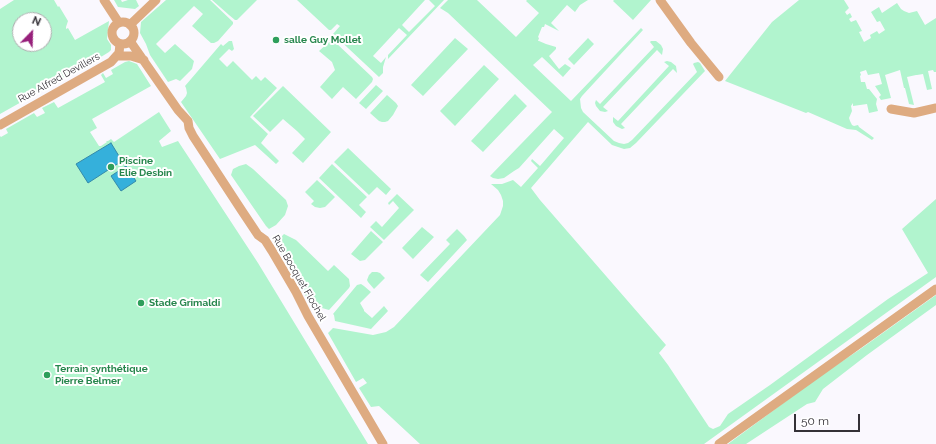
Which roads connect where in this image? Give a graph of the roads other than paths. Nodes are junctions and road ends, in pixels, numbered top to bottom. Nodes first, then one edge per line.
1 (104, 0) edge
2 (156, 0) edge
3 (660, 0) edge
4 (119, 23) junction
5 (130, 24) junction
6 (130, 41) junction
7 (120, 44) junction
8 (117, 56) junction
9 (144, 60) junction
10 (719, 77) dead end
11 (891, 108) dead end
12 (936, 108) edge
13 (0, 125) edge
14 (936, 289) edge
15 (383, 444) edge
16 (719, 444) edge

1 - 4 street
2 - 5 street
3 - 10 street
4 - 5 street
4 - 7 street
5 - 6 street
6 - 7 street
6 - 9 street, Rue Bocquet Flochel
7 - 8 street
8 - 9 street
8 - 13 street, Rue Alfred Devillers
9 - 15 street, Rue Bocquet Flochel
11 - 12 street
14 - 16 street

